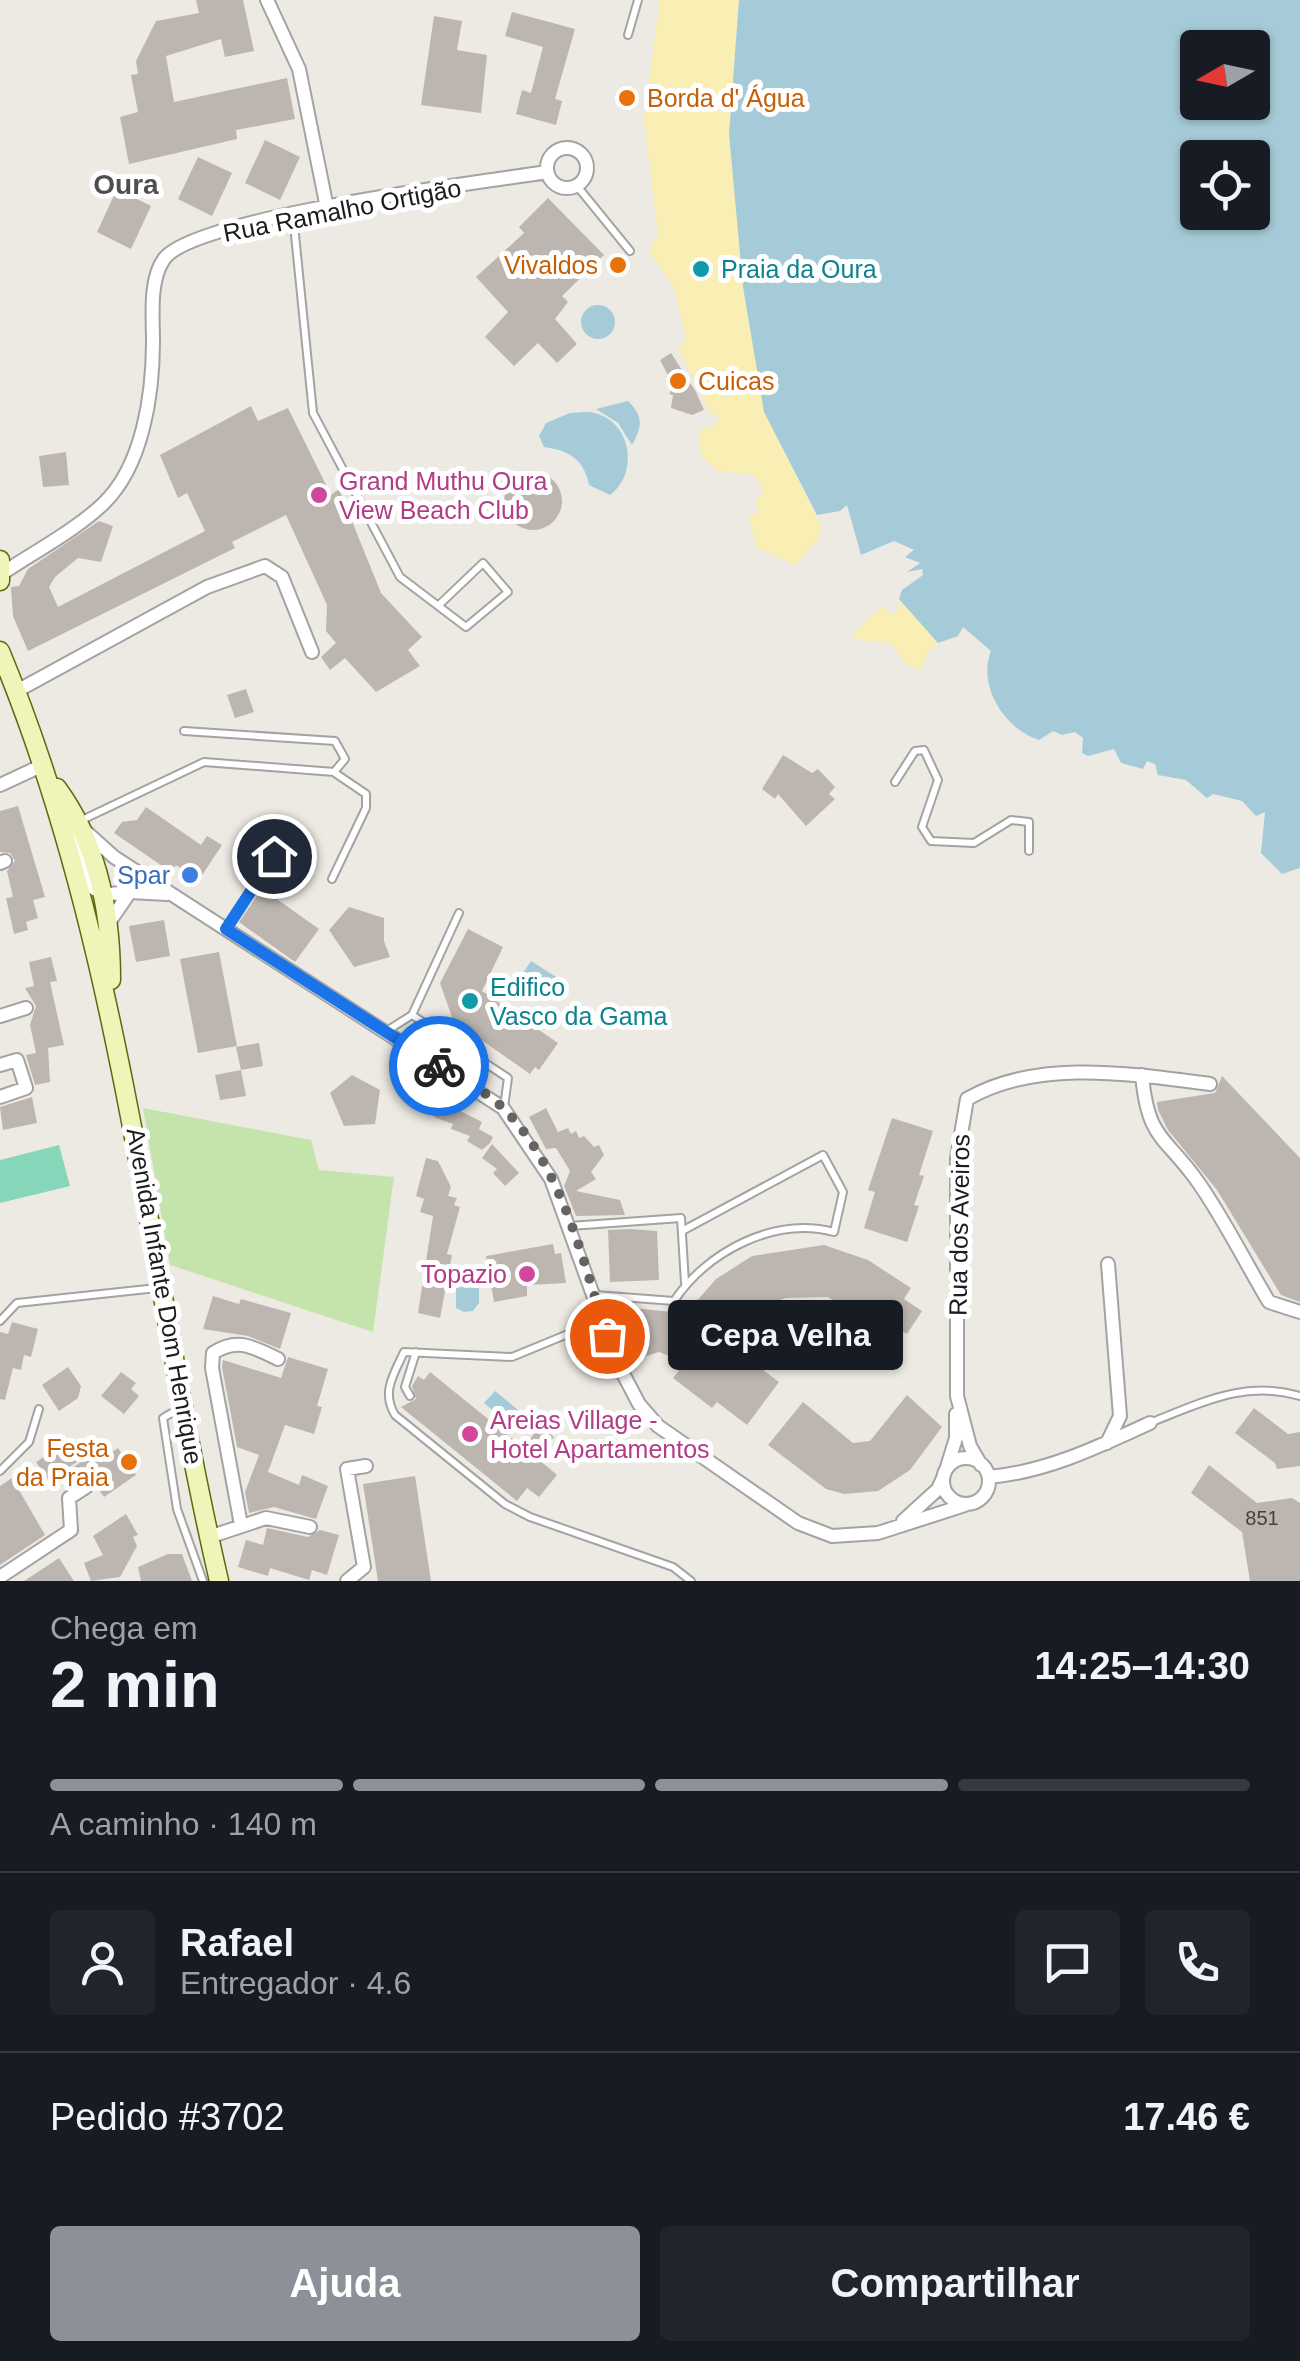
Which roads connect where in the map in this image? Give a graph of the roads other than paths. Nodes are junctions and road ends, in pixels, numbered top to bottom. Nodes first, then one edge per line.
1 (267, 0) edge
2 (638, 0) edge
3 (628, 35) dead end
4 (547, 172) junction
5 (577, 186) junction
6 (327, 208) junction
7 (293, 215) junction
8 (630, 251) dead end
9 (1, 572) edge
10 (440, 604) junction
11 (1, 651) edge
12 (312, 652) dead end
13 (15, 692) junction
14 (184, 731) dead end
15 (43, 765) junction
16 (334, 772) junction
17 (895, 782) dead end
18 (0, 786) edge
19 (71, 824) junction
20 (278, 846) dead end
21 (1029, 851) dead end
22 (114, 857) junction
23 (332, 880) dead end
24 (99, 884) junction
25 (130, 892) junction
26 (178, 897) junction
27 (459, 914) dead end
28 (110, 921) junction
29 (226, 929) junction
30 (100, 963) junction
31 (26, 1008) dead end
32 (112, 1011) junction
33 (412, 1015) junction
34 (0, 1016) edge
35 (384, 1032) junction
36 (0, 1065) edge
37 (1142, 1075) junction
38 (1210, 1084) dead end
39 (0, 1097) edge
40 (503, 1108) junction
41 (570, 1226) junction
42 (682, 1231) junction
43 (1108, 1264) dead end
44 (685, 1284) junction
45 (163, 1287) junction
46 (594, 1294) junction
47 (1300, 1312) edge
48 (602, 1320) junction
49 (0, 1321) edge
50 (416, 1352) junction
51 (278, 1359) dead end
52 (410, 1396) dead end
53 (956, 1396) junction
54 (1300, 1396) edge
55 (185, 1404) junction
56 (39, 1409) dead end
57 (1150, 1423) joint
58 (1107, 1443) junction
59 (366, 1466) dead end
60 (0, 1470) edge
61 (985, 1471) junction
62 (945, 1473) junction
63 (86, 1487) dead end
64 (965, 1505) junction
65 (241, 1525) junction
66 (897, 1526) junction
67 (310, 1527) dead end
68 (209, 1537) junction
69 (365, 1574) edge
70 (0, 1577) edge
71 (202, 1581) edge
72 (219, 1581) edge
73 (347, 1581) edge
74 (691, 1581) edge

1 - 6 street
2 - 3 lane
4 - 5 street
4 - 5 street
4 - 6 street, Rua Ramalho Ortigão
5 - 8 lane
6 - 7 street, Rua Ramalho Ortigão
7 - 9 street, Rua Ramalho Ortigão
7 - 10 lane
10 - 10 lane
11 - 13 street, Avenida Infante Dom Henrique
12 - 13 street
13 - 15 street, Avenida Infante Dom Henrique
14 - 16 lane
15 - 18 street
15 - 19 street, Avenida Infante Dom Henrique
16 - 19 lane
16 - 23 lane
17 - 21 lane
19 - 22 street
19 - 24 street, Avenida Infante Dom Henrique
19 - 30 street, Avenida Infante Dom Henrique
20 - 29 lane
22 - 24 street
22 - 26 street
24 - 25 street
24 - 28 street, Avenida Infante Dom Henrique
24 - 30 street
25 - 26 street
25 - 28 street
26 - 29 street
27 - 33 lane
28 - 32 street, Avenida Infante Dom Henrique
29 - 35 street
30 - 32 street, Avenida Infante Dom Henrique
31 - 34 street
32 - 45 street, Avenida Infante Dom Henrique
33 - 35 lane
33 - 40 lane
35 - 40 street
36 - 39 street
37 - 38 street
37 - 47 street
37 - 53 street, Rua dos Aveiros
40 - 41 street
41 - 42 lane
41 - 46 street
42 - 44 lane
42 - 44 lane
43 - 58 street
44 - 46 lane
45 - 49 lane
45 - 55 street, Avenida Infante Dom Henrique
46 - 48 street
48 - 50 lane
48 - 66 street
50 - 52 lane
50 - 74 lane
51 - 65 street
53 - 61 street, Rua dos Aveiros
53 - 62 street
54 - 57 lane
55 - 68 street, Avenida Infante Dom Henrique
55 - 71 lane
56 - 60 lane
57 - 58 street
58 - 61 street
59 - 69 street
61 - 62 street
61 - 64 street
62 - 64 street
62 - 66 street
63 - 70 street
64 - 66 street
65 - 67 street
65 - 68 street
68 - 72 street, Avenida Infante Dom Henrique
69 - 73 street

